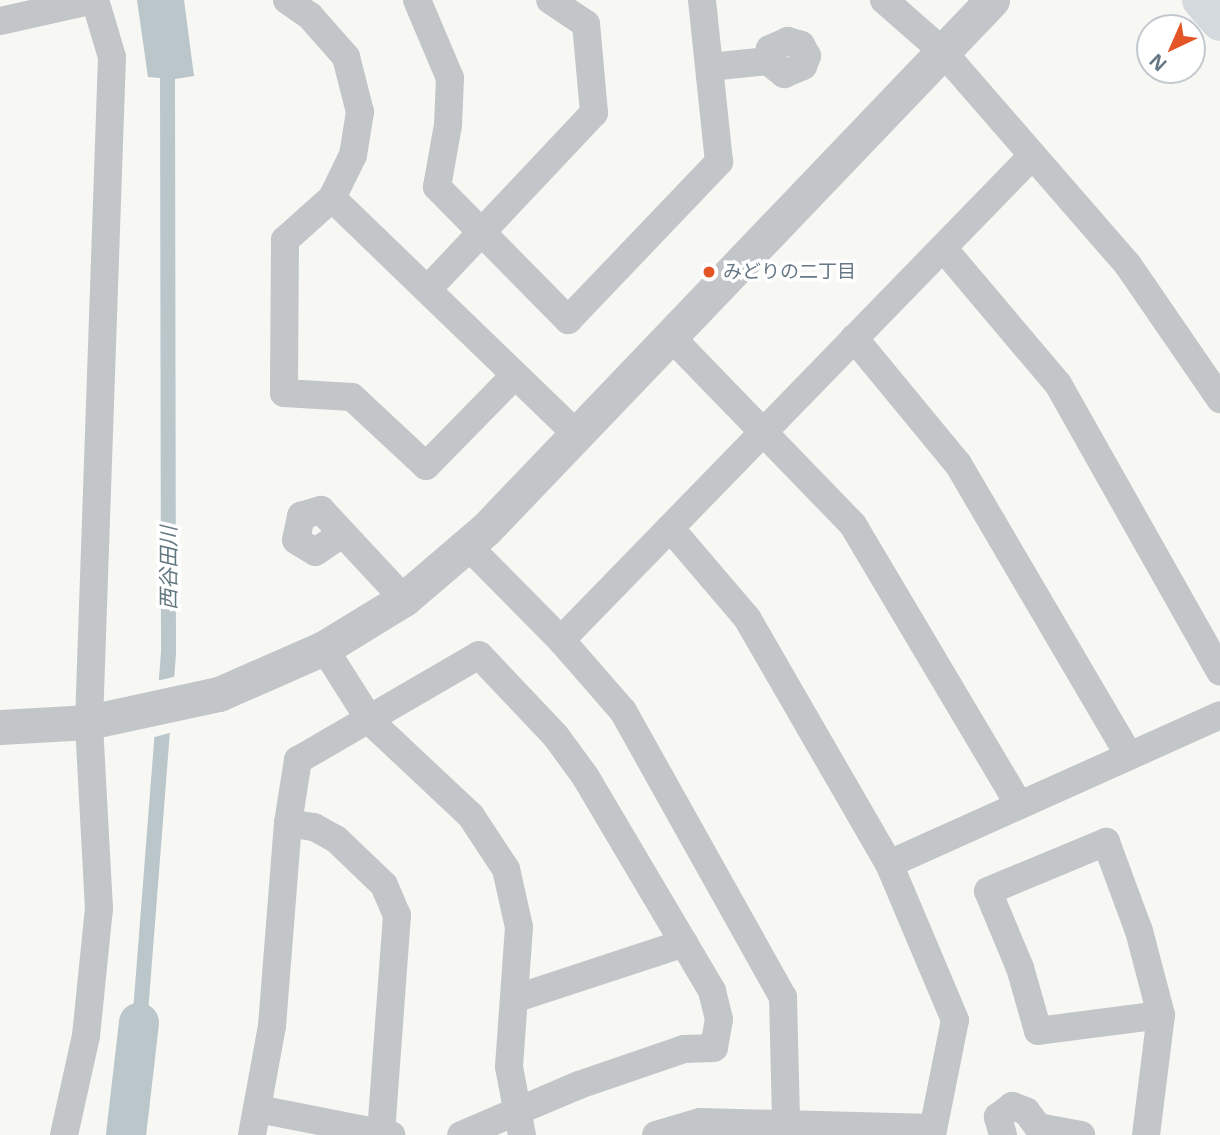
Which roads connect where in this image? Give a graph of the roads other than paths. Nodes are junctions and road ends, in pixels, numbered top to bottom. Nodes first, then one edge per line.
1 (95, 0) edge
2 (287, 0) edge
3 (417, 0) edge
4 (550, 0) edge
5 (702, 0) edge
6 (884, 0) edge
7 (992, 0) edge
8 (1201, 0) edge
9 (316, 8) edge
10 (0, 21) edge
11 (1220, 22) edge
12 (942, 51) junction
13 (768, 61) dead end
14 (710, 67) junction
15 (1033, 155) junction
16 (332, 198) junction
17 (483, 234) junction
18 (943, 248) junction
19 (428, 289) junction
20 (670, 335) junction
21 (854, 338) junction
22 (514, 376) junction
23 (1220, 399) edge
24 (764, 430) junction
25 (576, 434) junction
26 (670, 528) junction
27 (342, 534) dead end
28 (468, 546) junction
29 (404, 599) junction
30 (561, 640) junction
31 (324, 648) junction
32 (1220, 671) edge
33 (1220, 715) edge
34 (104, 720) junction
35 (371, 722) junction
36 (0, 727) edge
37 (1129, 756) junction
38 (1018, 806) junction
39 (288, 823) junction
40 (889, 864) junction
41 (684, 943) junction
42 (514, 999) junction
43 (1161, 1015) junction
44 (255, 1122) edge
45 (519, 1123) edge
46 (786, 1124) junction
47 (933, 1131) edge
48 (1035, 1131) edge
49 (386, 1134) edge
50 (64, 1135) edge
51 (461, 1135) edge
52 (656, 1135) edge
53 (1003, 1135) edge
54 (1081, 1135) edge
55 (1146, 1135) edge

1 - 10 street
1 - 34 street
2 - 9 street
3 - 17 street
4 - 17 street
5 - 14 street
6 - 12 street
7 - 12 street
8 - 11 highway
9 - 16 street
12 - 15 street
12 - 20 street
13 - 14 street
14 - 17 street
15 - 18 street
15 - 23 street
16 - 19 street
16 - 22 street
17 - 19 street
18 - 21 street
18 - 32 street
19 - 22 street
20 - 24 street
20 - 25 street
21 - 24 street
21 - 37 street
22 - 25 street
24 - 26 street
24 - 38 street
25 - 28 street
26 - 30 street
26 - 40 street
27 - 29 street
28 - 29 street
28 - 30 street
29 - 31 street
30 - 46 street
31 - 34 street
31 - 35 street
33 - 37 street
34 - 36 street
34 - 50 street
35 - 39 street
35 - 41 street
35 - 42 street
37 - 38 street
38 - 40 street
39 - 44 street
39 - 49 street
40 - 47 street
41 - 42 street
41 - 45 street
42 - 45 street
43 - 43 street
43 - 55 street
44 - 49 street
45 - 51 street
46 - 47 street
46 - 52 street
48 - 53 street
48 - 54 street

